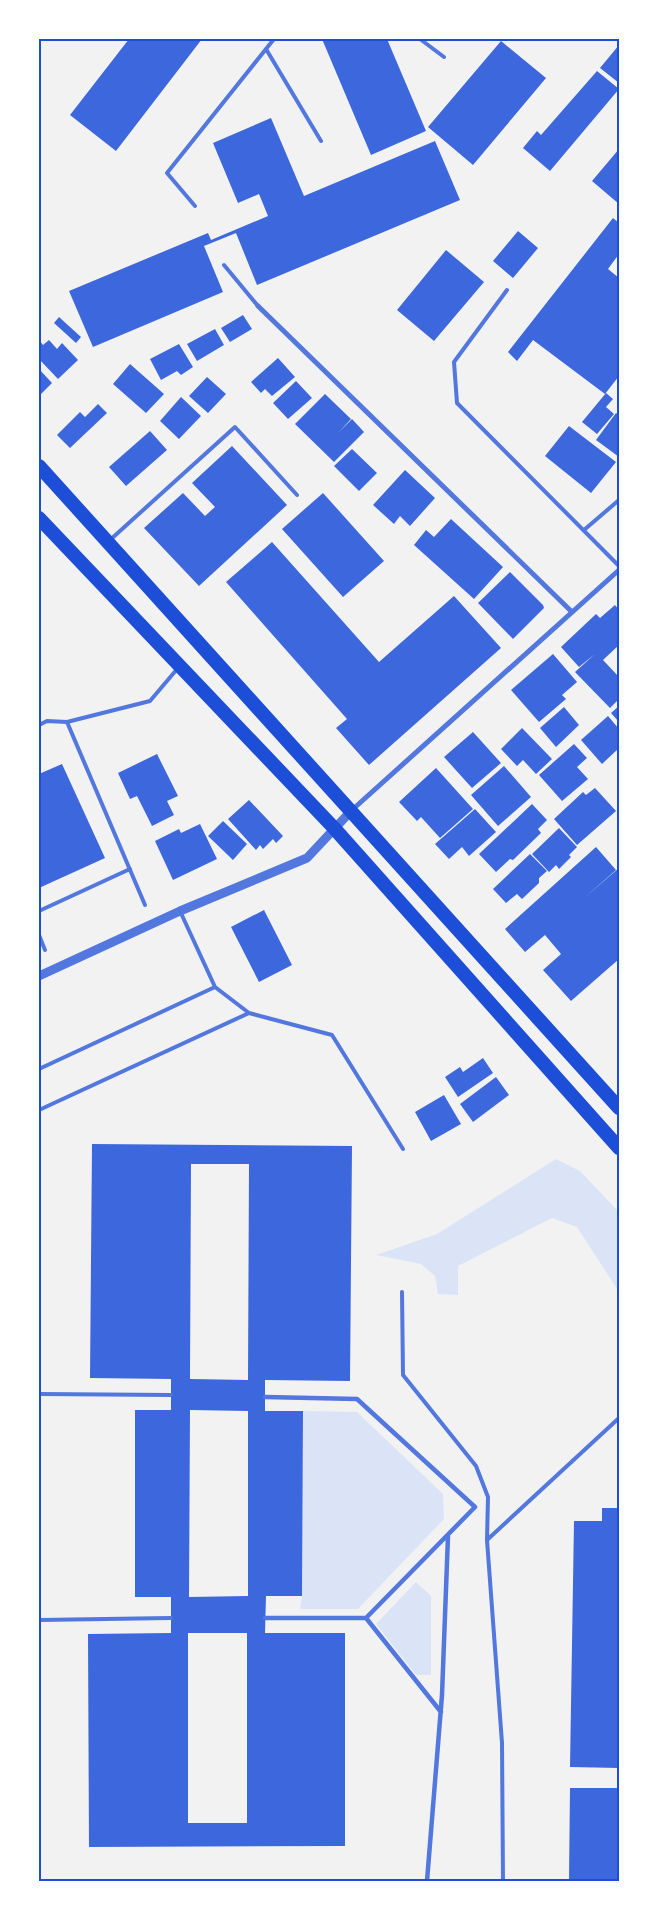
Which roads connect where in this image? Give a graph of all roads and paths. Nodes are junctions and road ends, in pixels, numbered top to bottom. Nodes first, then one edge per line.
1 (274, 39) edge
2 (420, 39) edge
3 (266, 49) junction
4 (444, 57) dead end
5 (321, 141) dead end
6 (195, 206) dead end
7 (224, 265) dead end
8 (507, 290) dead end
9 (258, 306) joint
10 (39, 466) edge
11 (298, 495) dead end
12 (619, 500) edge
13 (39, 518) edge
14 (584, 530) junction
15 (109, 541) junction
16 (619, 566) edge
17 (619, 570) edge
18 (572, 612) junction
19 (179, 667) junction
20 (67, 722) junction
21 (39, 725) edge
22 (352, 810) junction
23 (334, 828) junction
24 (130, 869) junction
25 (145, 905) dead end
26 (39, 911) edge
27 (180, 911) junction
28 (39, 935) edge
29 (45, 950) dead end
30 (39, 976) edge
31 (215, 987) junction
32 (249, 1013) junction
33 (39, 1068) edge
34 (619, 1108) edge
35 (39, 1110) edge
36 (618, 1143) edge
37 (403, 1149) dead end
38 (402, 1292) dead end
39 (39, 1394) edge
40 (171, 1395) dead end
41 (265, 1397) dead end
42 (619, 1418) edge
43 (448, 1536) junction
44 (488, 1540) junction
45 (172, 1618) dead end
46 (266, 1618) dead end
47 (366, 1618) junction
48 (39, 1620) edge
49 (441, 1712) junction
50 (427, 1881) edge
51 (503, 1881) edge

1 - 3 lane
2 - 4 lane
3 - 5 lane
3 - 6 lane
7 - 9 lane
8 - 14 lane
9 - 18 street
10 - 15 highway
11 - 15 lane
12 - 14 lane
13 - 19 highway
14 - 16 lane
15 - 22 highway
17 - 18 street
18 - 22 street
19 - 20 lane
19 - 23 highway
20 - 21 lane
20 - 24 lane
22 - 23 street
22 - 34 highway
23 - 27 street
23 - 36 highway
24 - 25 lane
24 - 26 lane
27 - 30 street
27 - 31 lane
28 - 29 lane
31 - 32 lane
31 - 33 lane
32 - 35 lane
32 - 37 lane
38 - 44 lane
39 - 40 lane
41 - 43 street
42 - 44 lane
43 - 47 street
43 - 49 street
44 - 51 lane
45 - 48 lane
46 - 47 street
47 - 49 street
49 - 50 street

